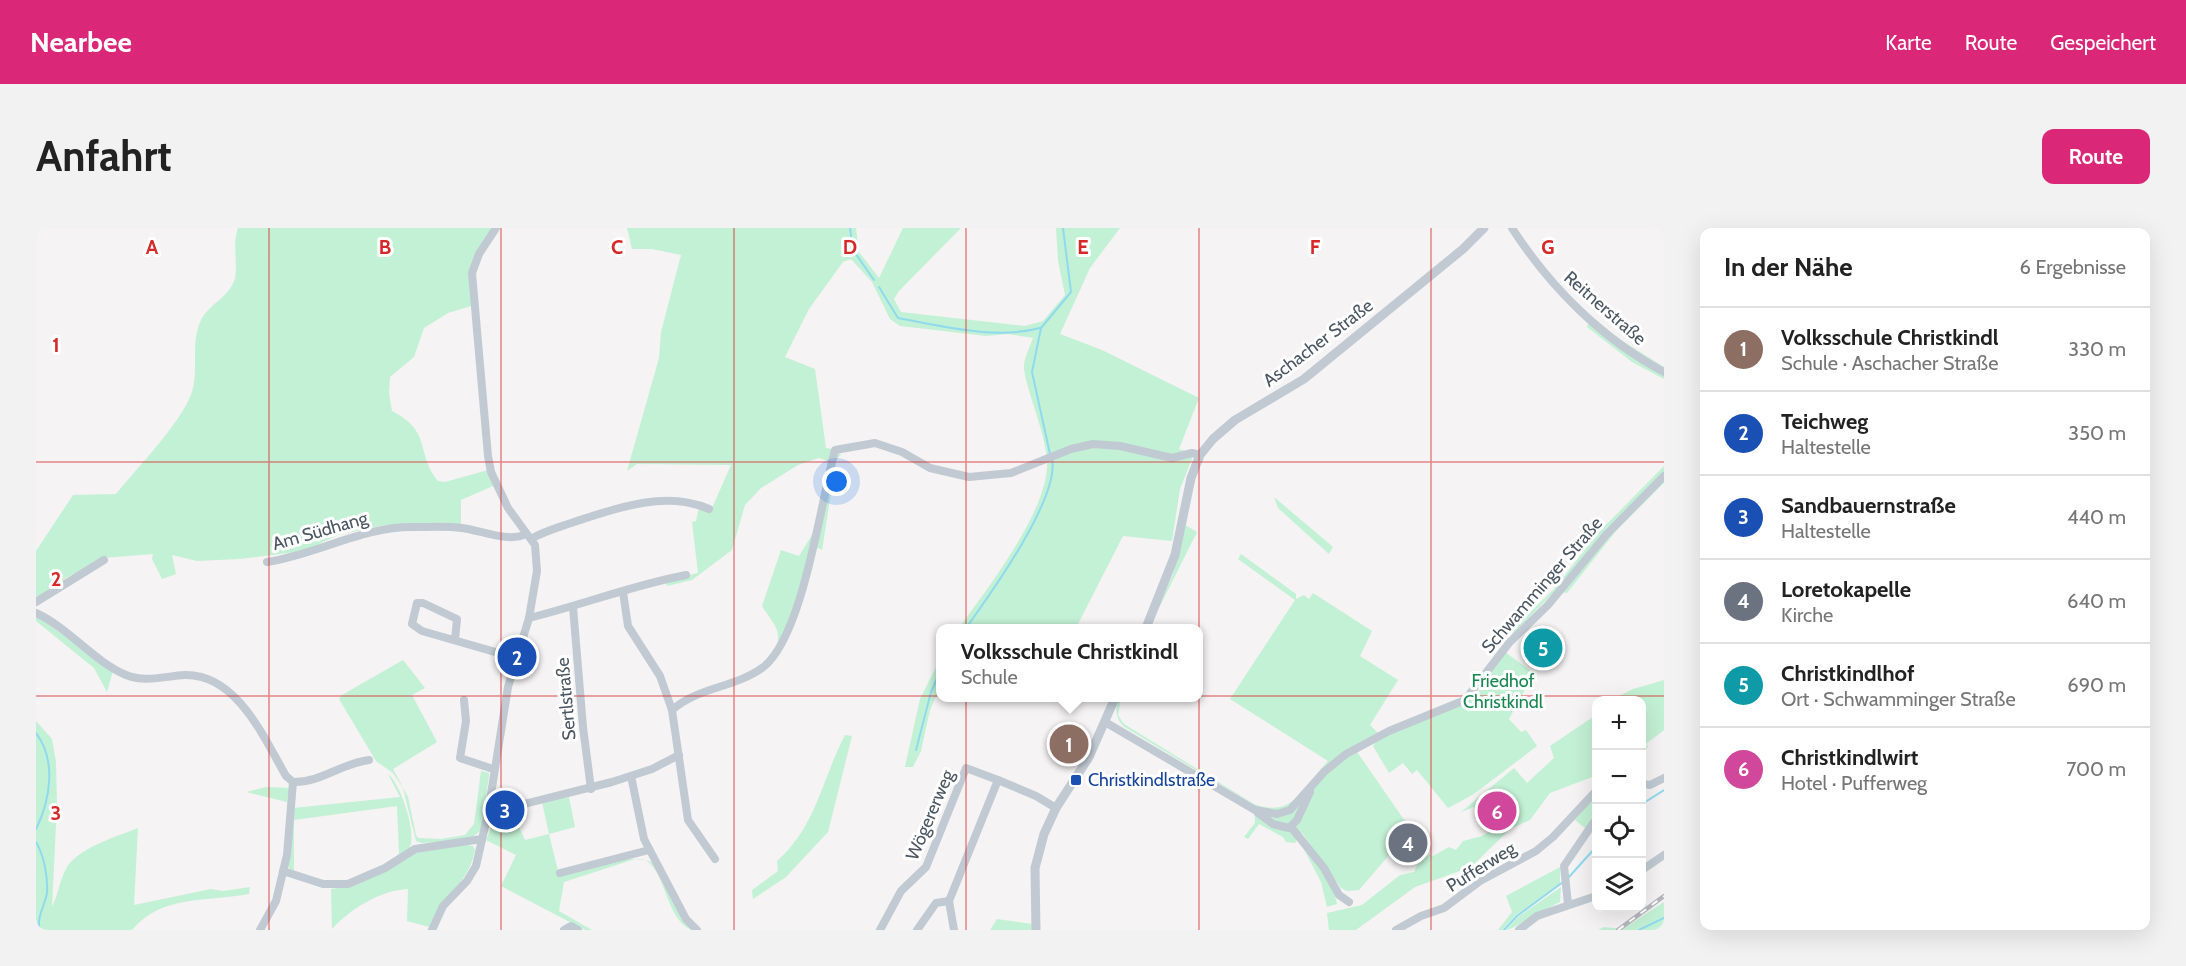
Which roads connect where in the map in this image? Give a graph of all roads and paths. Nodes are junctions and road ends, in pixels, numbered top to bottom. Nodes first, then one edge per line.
1 (496, 228) edge
2 (1484, 228) edge
3 (1512, 228) edge
4 (1664, 372) edge
5 (1200, 455) junction
6 (1664, 476) edge
7 (709, 509) dead end
8 (528, 536) junction
9 (104, 560) dead end
10 (267, 562) dead end
11 (686, 575) dead end
12 (623, 592) junction
13 (36, 602) edge
14 (573, 607) junction
15 (36, 613) edge
16 (529, 618) junction
17 (1148, 624) edge
18 (455, 640) junction
19 (516, 658) junction
20 (464, 700) dead end
21 (1114, 702) edge
22 (672, 710) junction
23 (1106, 722) junction
24 (679, 755) junction
25 (369, 760) dead end
26 (493, 769) junction
27 (631, 776) junction
28 (1664, 778) edge
29 (998, 780) junction
30 (293, 782) junction
31 (1646, 785) edge
32 (1312, 786) junction
33 (591, 789) junction
34 (1592, 794) edge
35 (1056, 808) junction
36 (1254, 810) junction
37 (488, 813) junction
38 (1592, 825) edge
39 (1292, 827) junction
40 (482, 839) junction
41 (649, 850) junction
42 (1664, 855) edge
43 (715, 859) dead end
44 (1646, 867) edge
45 (283, 871) junction
46 (560, 873) dead end
47 (1592, 897) edge
48 (949, 901) junction
49 (1350, 902) dead end
50 (1568, 904) junction
51 (260, 930) edge
52 (432, 930) edge
53 (564, 930) edge
54 (578, 930) edge
55 (696, 930) edge
56 (880, 930) edge
57 (917, 930) edge
58 (954, 930) edge
59 (1036, 930) edge
60 (1396, 930) edge
61 (1519, 930) edge

1 - 8 street
2 - 5 street, Aschacher Straße
3 - 4 street, Reitnerstraße
5 - 17 street, Aschacher Straße
5 - 22 street
6 - 32 street, Schwamminger Straße
7 - 8 street
8 - 10 street, Am Südhang
8 - 16 street
9 - 13 street
11 - 12 street
12 - 14 street
12 - 22 street
14 - 16 street
14 - 33 street, Sertlstraße
15 - 30 street
16 - 19 street
18 - 18 street
18 - 19 street
19 - 26 street
20 - 26 street
21 - 23 street
22 - 24 street
23 - 35 street
23 - 36 street, Schwamminger Straße
24 - 27 street
24 - 43 street
25 - 30 street
26 - 37 street
27 - 33 street
27 - 41 street
28 - 31 street
29 - 35 street, Wögererweg
29 - 48 street
29 - 56 street, Wögererweg
30 - 45 street
32 - 36 street, Schwamminger Straße
32 - 39 street
33 - 37 street
34 - 60 street, Pufferweg
35 - 59 street
36 - 39 street
37 - 40 street
38 - 50 street
39 - 49 street
40 - 45 street
40 - 52 street
41 - 46 street
41 - 55 street
42 - 44 street
45 - 51 street
47 - 50 street
48 - 57 street
48 - 58 street
50 - 61 street
53 - 54 street

